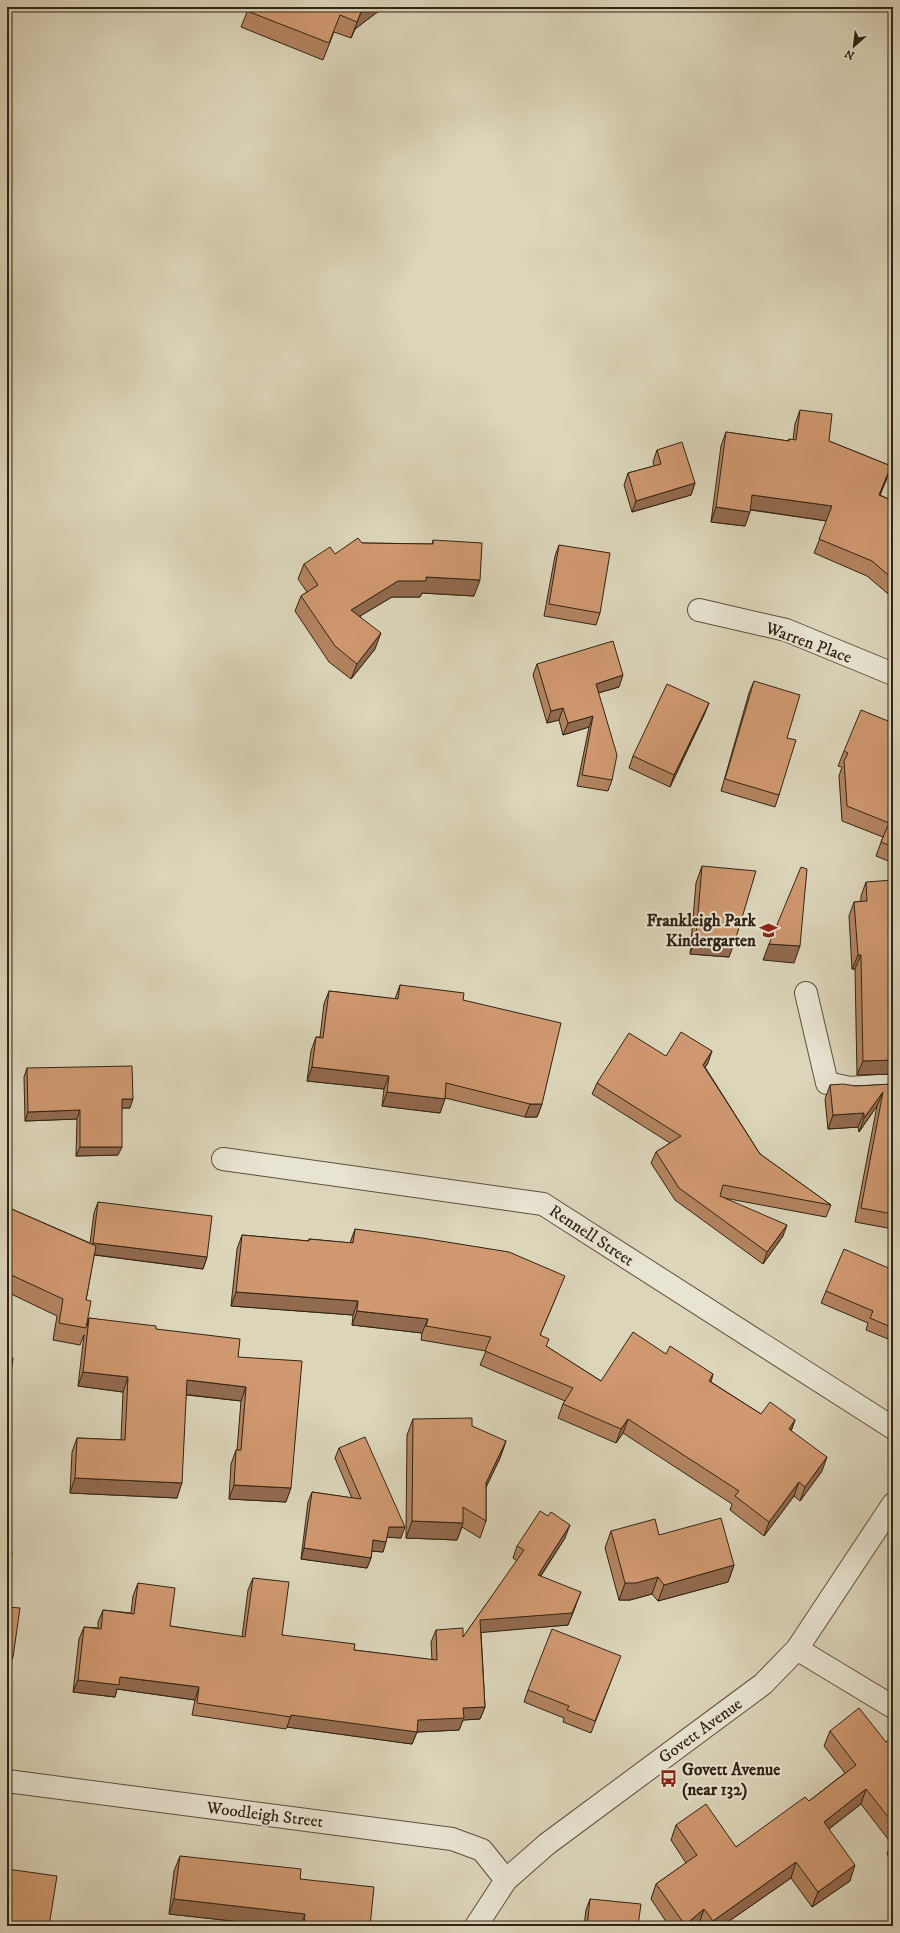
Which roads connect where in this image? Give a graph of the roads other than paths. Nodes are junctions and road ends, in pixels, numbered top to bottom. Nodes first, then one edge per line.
1 (699, 610) dead end
2 (893, 674) edge
3 (806, 993) dead end
4 (893, 1085) edge
5 (223, 1159) dead end
6 (893, 1428) edge
7 (893, 1504) edge
8 (797, 1649) junction
9 (893, 1707) edge
10 (7, 1781) edge
11 (506, 1880) junction
12 (476, 1926) edge

1 - 2 street, Warren Place
3 - 4 street
5 - 6 street, Rennell Street
7 - 8 street, Govett Avenue
8 - 9 street
8 - 11 street, Govett Avenue
10 - 11 street, Woodleigh Street
11 - 12 street, Govett Avenue

